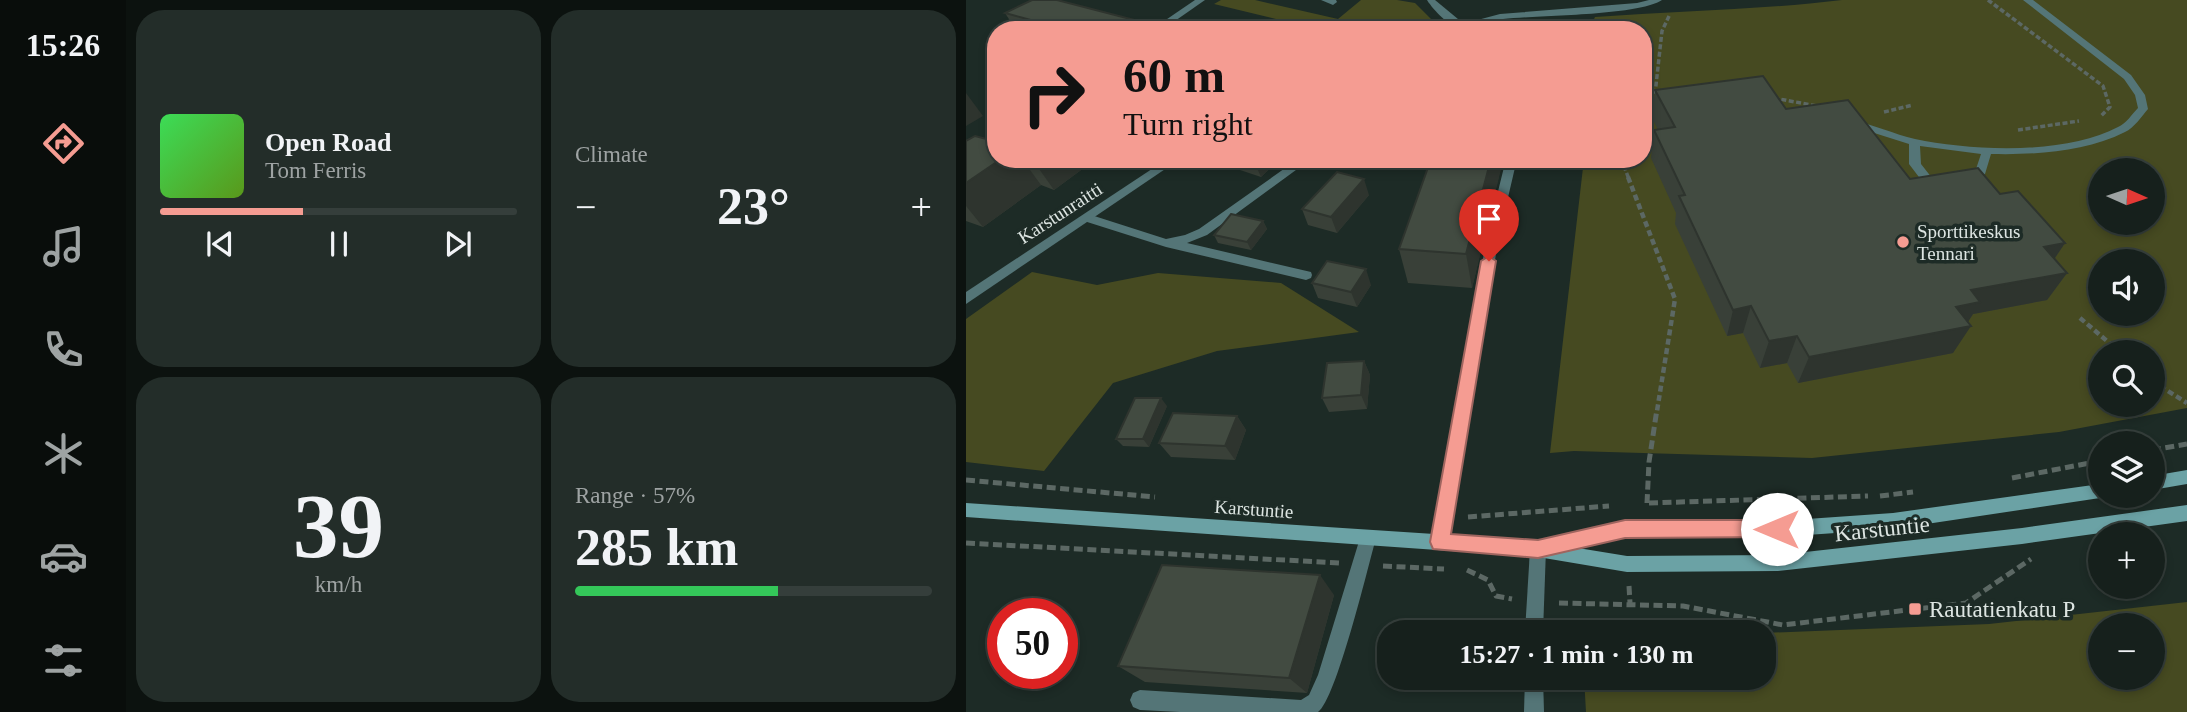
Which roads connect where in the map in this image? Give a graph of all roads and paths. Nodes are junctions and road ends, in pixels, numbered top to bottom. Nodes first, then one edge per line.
1 (1201, 0) edge
2 (1423, 0) edge
3 (1431, 0) edge
4 (1658, 0) edge
5 (1988, 0) edge
6 (2027, 0) edge
7 (1671, 10) dead end
8 (1169, 21) edge
9 (1439, 21) edge
10 (1454, 21) edge
11 (1483, 21) edge
12 (1762, 95) edge
13 (1665, 102) edge
14 (1654, 103) joint
15 (1913, 105) dead end
16 (1823, 107) edge
17 (1883, 113) dead end
18 (2093, 118) dead end
19 (2083, 120) dead end
20 (1843, 121) edge
21 (2007, 131) dead end
22 (1914, 142) junction
23 (1987, 151) junction
24 (1162, 168) edge
25 (1293, 168) edge
26 (1509, 168) edge
27 (1624, 168) edge
28 (1088, 218) junction
29 (1166, 243) junction
30 (1306, 275) dead end
31 (966, 299) edge
32 (2080, 318) dead end
33 (2106, 340) edge
34 (2165, 389) edge
35 (2187, 403) edge
36 (2187, 444) edge
37 (2165, 448) edge
38 (2088, 463) edge
39 (2187, 477) edge
40 (966, 480) edge
41 (2000, 480) dead end
42 (2165, 480) edge
43 (1925, 490) dead end
44 (2088, 493) edge
45 (1161, 498) dead end
46 (1647, 503) junction
47 (1635, 504) dead end
48 (1610, 506) dead end
49 (966, 510) edge
50 (2187, 513) edge
51 (1445, 517) junction
52 (1368, 537) junction
53 (1440, 542) junction
54 (1538, 549) junction
55 (1535, 620) edge
56 (1534, 690) edge
57 (1140, 700) dead end
58 (1534, 712) edge

1 - 8 street
2 - 9 street
3 - 10 street
4 - 11 street
5 - 18 path
6 - 23 street
7 - 14 path
12 - 16 path
13 - 14 path
15 - 17 path
19 - 21 path
20 - 22 street
22 - 23 street
22 - 23 street
24 - 28 street, Karstunraitti
25 - 29 street
26 - 51 street
27 - 46 path
28 - 29 street
28 - 31 street, Karstunraitti
29 - 30 street
32 - 33 path
34 - 35 path
36 - 37 path
38 - 41 path
39 - 42 main road
40 - 45 path
43 - 46 path
44 - 54 main road, Karstuntie
46 - 47 path
48 - 51 path
49 - 52 main road, Karstuntie
50 - 54 main road, Karstuntie
51 - 53 street
52 - 53 main road, Karstuntie
52 - 57 street
53 - 54 main road, Karstuntie
54 - 55 street
56 - 58 street

